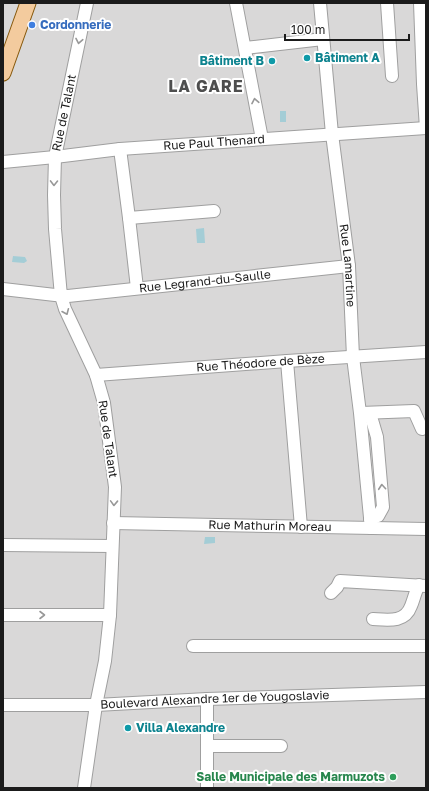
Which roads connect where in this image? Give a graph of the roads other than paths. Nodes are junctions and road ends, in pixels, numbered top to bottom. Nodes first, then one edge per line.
1 (28, 3) edge
2 (87, 3) edge
3 (236, 3) edge
4 (320, 3) edge
5 (388, 3) edge
6 (420, 3) edge
7 (323, 39) junction
8 (245, 48) junction
9 (7, 52) edge
10 (3, 72) edge
11 (392, 76) dead end
12 (426, 128) edge
13 (332, 134) junction
14 (262, 139) junction
15 (120, 149) junction
16 (55, 158) junction
17 (3, 162) edge
18 (214, 211) dead end
19 (129, 218) junction
20 (349, 266) junction
21 (137, 288) junction
22 (3, 289) edge
23 (61, 296) junction
24 (426, 352) edge
25 (353, 357) junction
26 (287, 361) junction
27 (96, 375) junction
28 (364, 413) junction
29 (422, 429) dead end
30 (113, 523) junction
31 (370, 523) junction
32 (301, 527) junction
33 (426, 529) edge
34 (3, 545) edge
35 (112, 546) junction
36 (422, 585) edge
37 (331, 593) dead end
38 (110, 614) junction
39 (3, 615) edge
40 (373, 619) dead end
41 (193, 646) dead end
42 (426, 646) edge
43 (426, 692) edge
44 (207, 699) junction
45 (3, 704) edge
46 (96, 705) junction
47 (207, 746) junction
48 (281, 746) dead end
49 (84, 788) edge
50 (207, 788) edge

1 - 9 main road
2 -> 16 street, Rue de Talant
3 - 8 street
4 - 7 street, Rue Lamartine
5 - 11 street
6 - 12 street
7 - 8 street
7 - 13 street, Rue Lamartine
14 -> 8 street
9 - 10 main road
12 - 13 street, Rue Paul Thenard
13 - 14 street, Rue Paul Thenard
13 - 20 street, Rue Lamartine
14 - 15 street, Rue Paul Thenard
15 - 16 street, Rue Paul Thenard
15 - 19 street
16 - 17 street, Rue Paul Thenard
16 -> 23 street, Rue de Talant
18 - 19 street
19 - 21 street
20 - 21 street, Rue Legrand-du-Saulle
20 - 25 street, Rue Lamartine
21 - 23 street, Rue Legrand-du-Saulle
22 - 23 street, Rue Legrand-du-Saulle
23 -> 27 street, Rue de Talant
24 - 25 street, Rue Théodore de Bèze
25 - 26 street, Rue Théodore de Bèze
25 - 28 street, Rue Lamartine
26 - 27 street, Rue Théodore de Bèze
26 - 32 street
27 -> 30 street, Rue de Talant
28 - 29 street
28 - 31 street, Rue Lamartine
30 - 32 street, Rue Mathurin Moreau
30 - 35 street, Rue de Talant
31 - 32 street, Rue Mathurin Moreau
31 - 33 street, Rue Mathurin Moreau
34 - 35 street
35 - 38 street, Rue de Talant
36 - 37 street
36 - 40 street
39 -> 38 street
38 - 46 street, Rue de Talant
41 - 42 street
43 - 44 street, Boulevard Alexandre 1er de Yougoslavie
44 - 46 street, Boulevard Alexandre 1er de Yougoslavie
44 - 47 street
45 - 46 street, Boulevard Alexandre 1er de Yougoslavie
46 - 49 street, Rue de Talant
47 - 48 street
47 - 50 street

